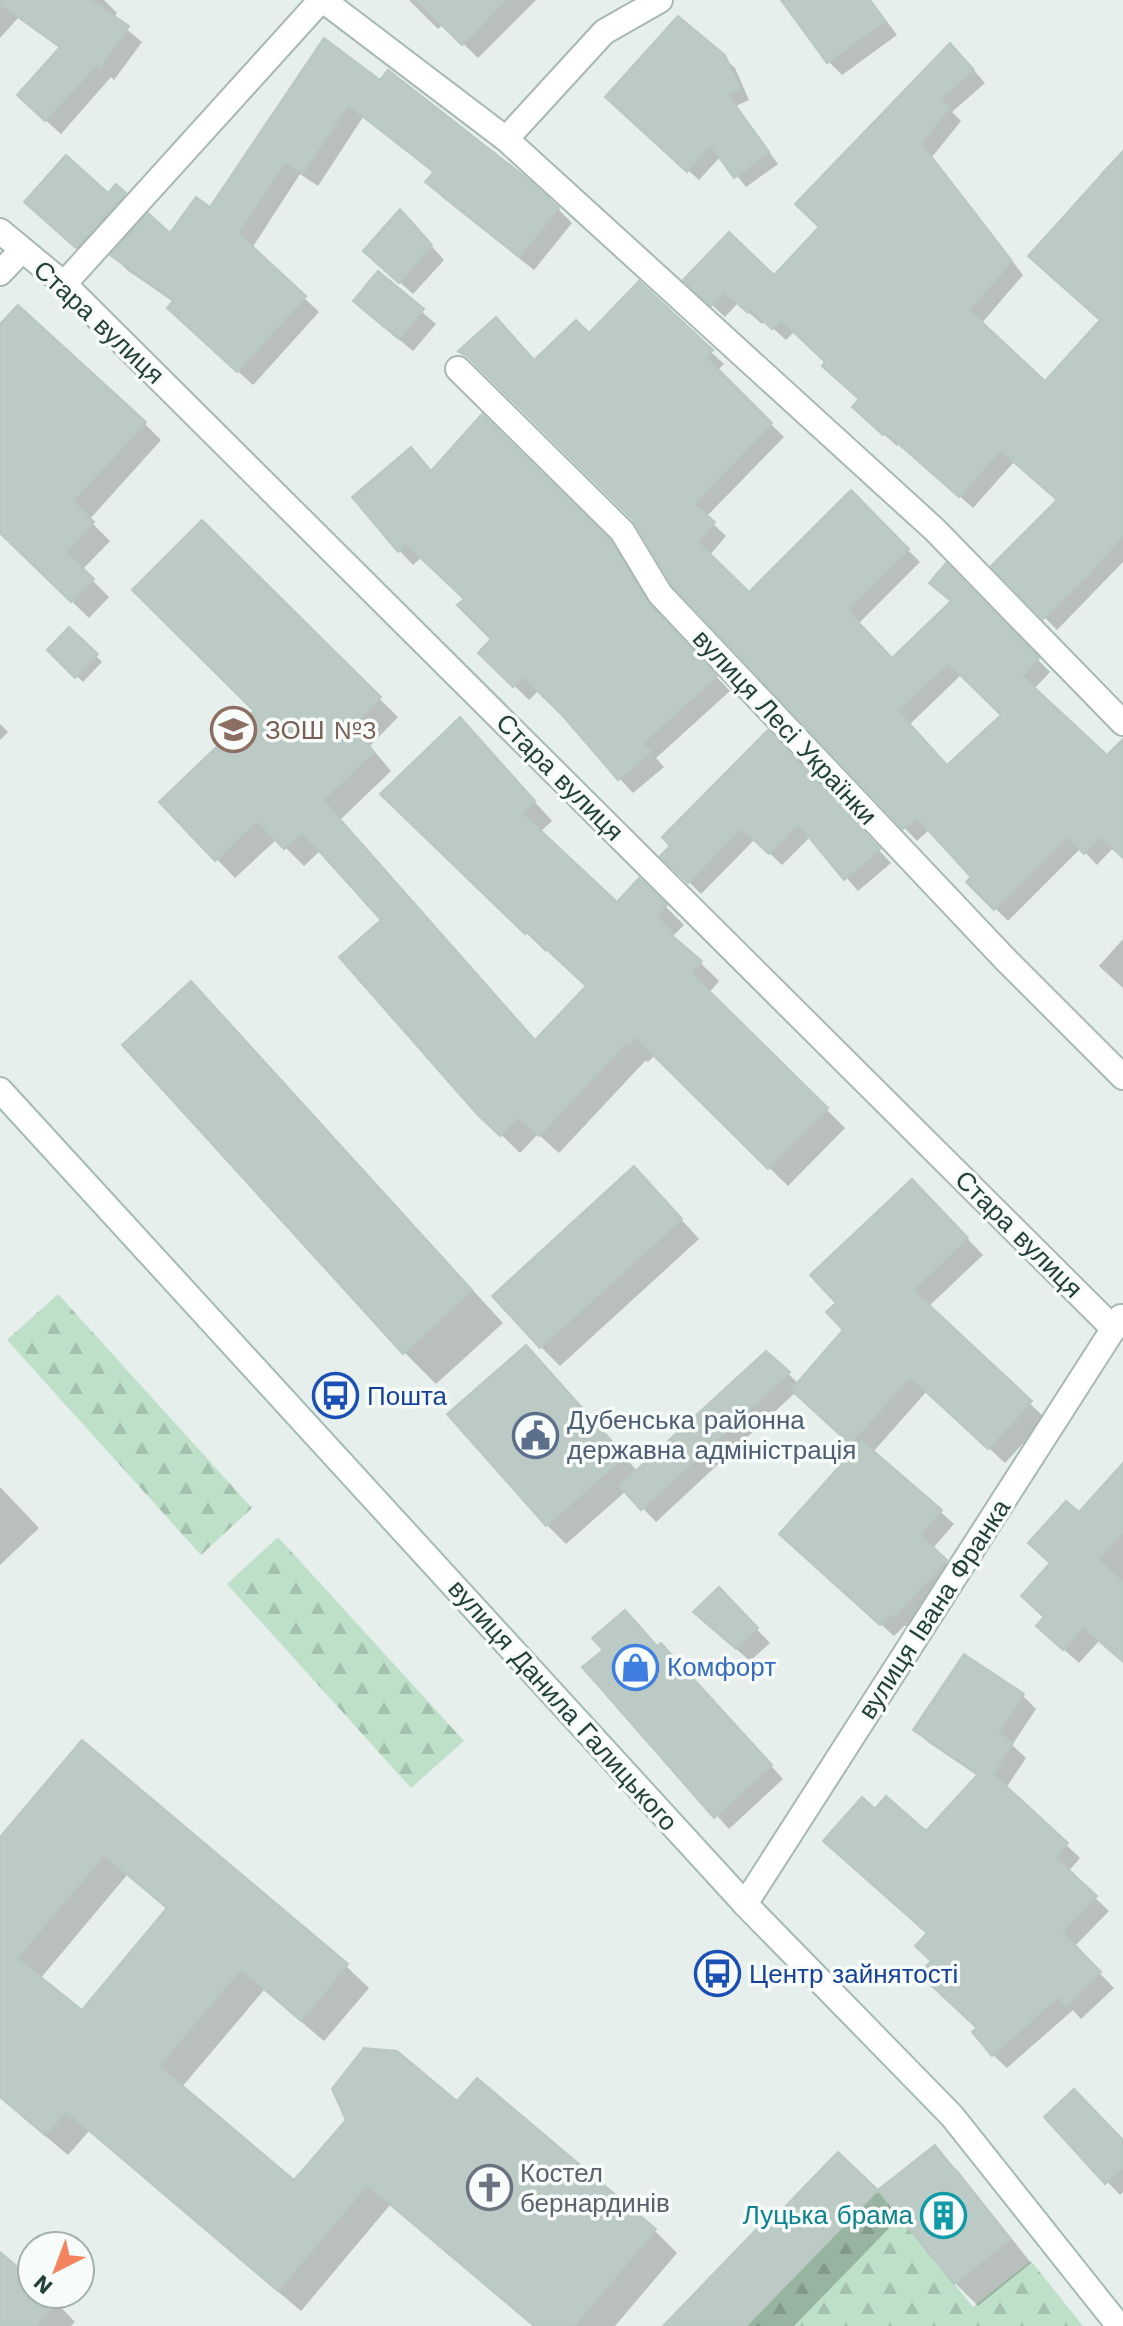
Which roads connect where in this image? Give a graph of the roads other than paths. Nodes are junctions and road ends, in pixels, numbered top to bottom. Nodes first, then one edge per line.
1 (322, 0) edge
2 (660, 0) edge
3 (506, 139) junction
4 (0, 231) edge
5 (22, 250) junction
6 (0, 273) edge
7 (64, 284) junction
8 (458, 369) dead end
9 (1123, 723) edge
10 (1123, 1077) edge
11 (0, 1090) edge
12 (1119, 1322) edge
13 (745, 1904) junction
14 (1119, 2326) edge

1 - 3 street
1 - 7 street
2 - 3 street
3 - 9 street
4 - 5 street, Стара вулиця
5 - 6 street
5 - 7 street, Стара вулиця
7 - 12 street, Стара вулиця
8 - 10 street, вулиця Лесі Українки
11 - 13 street, вулиця Данила Галицького
12 - 13 street, вулиця Івана Франка
13 - 14 street, вулиця Данила Галицького

